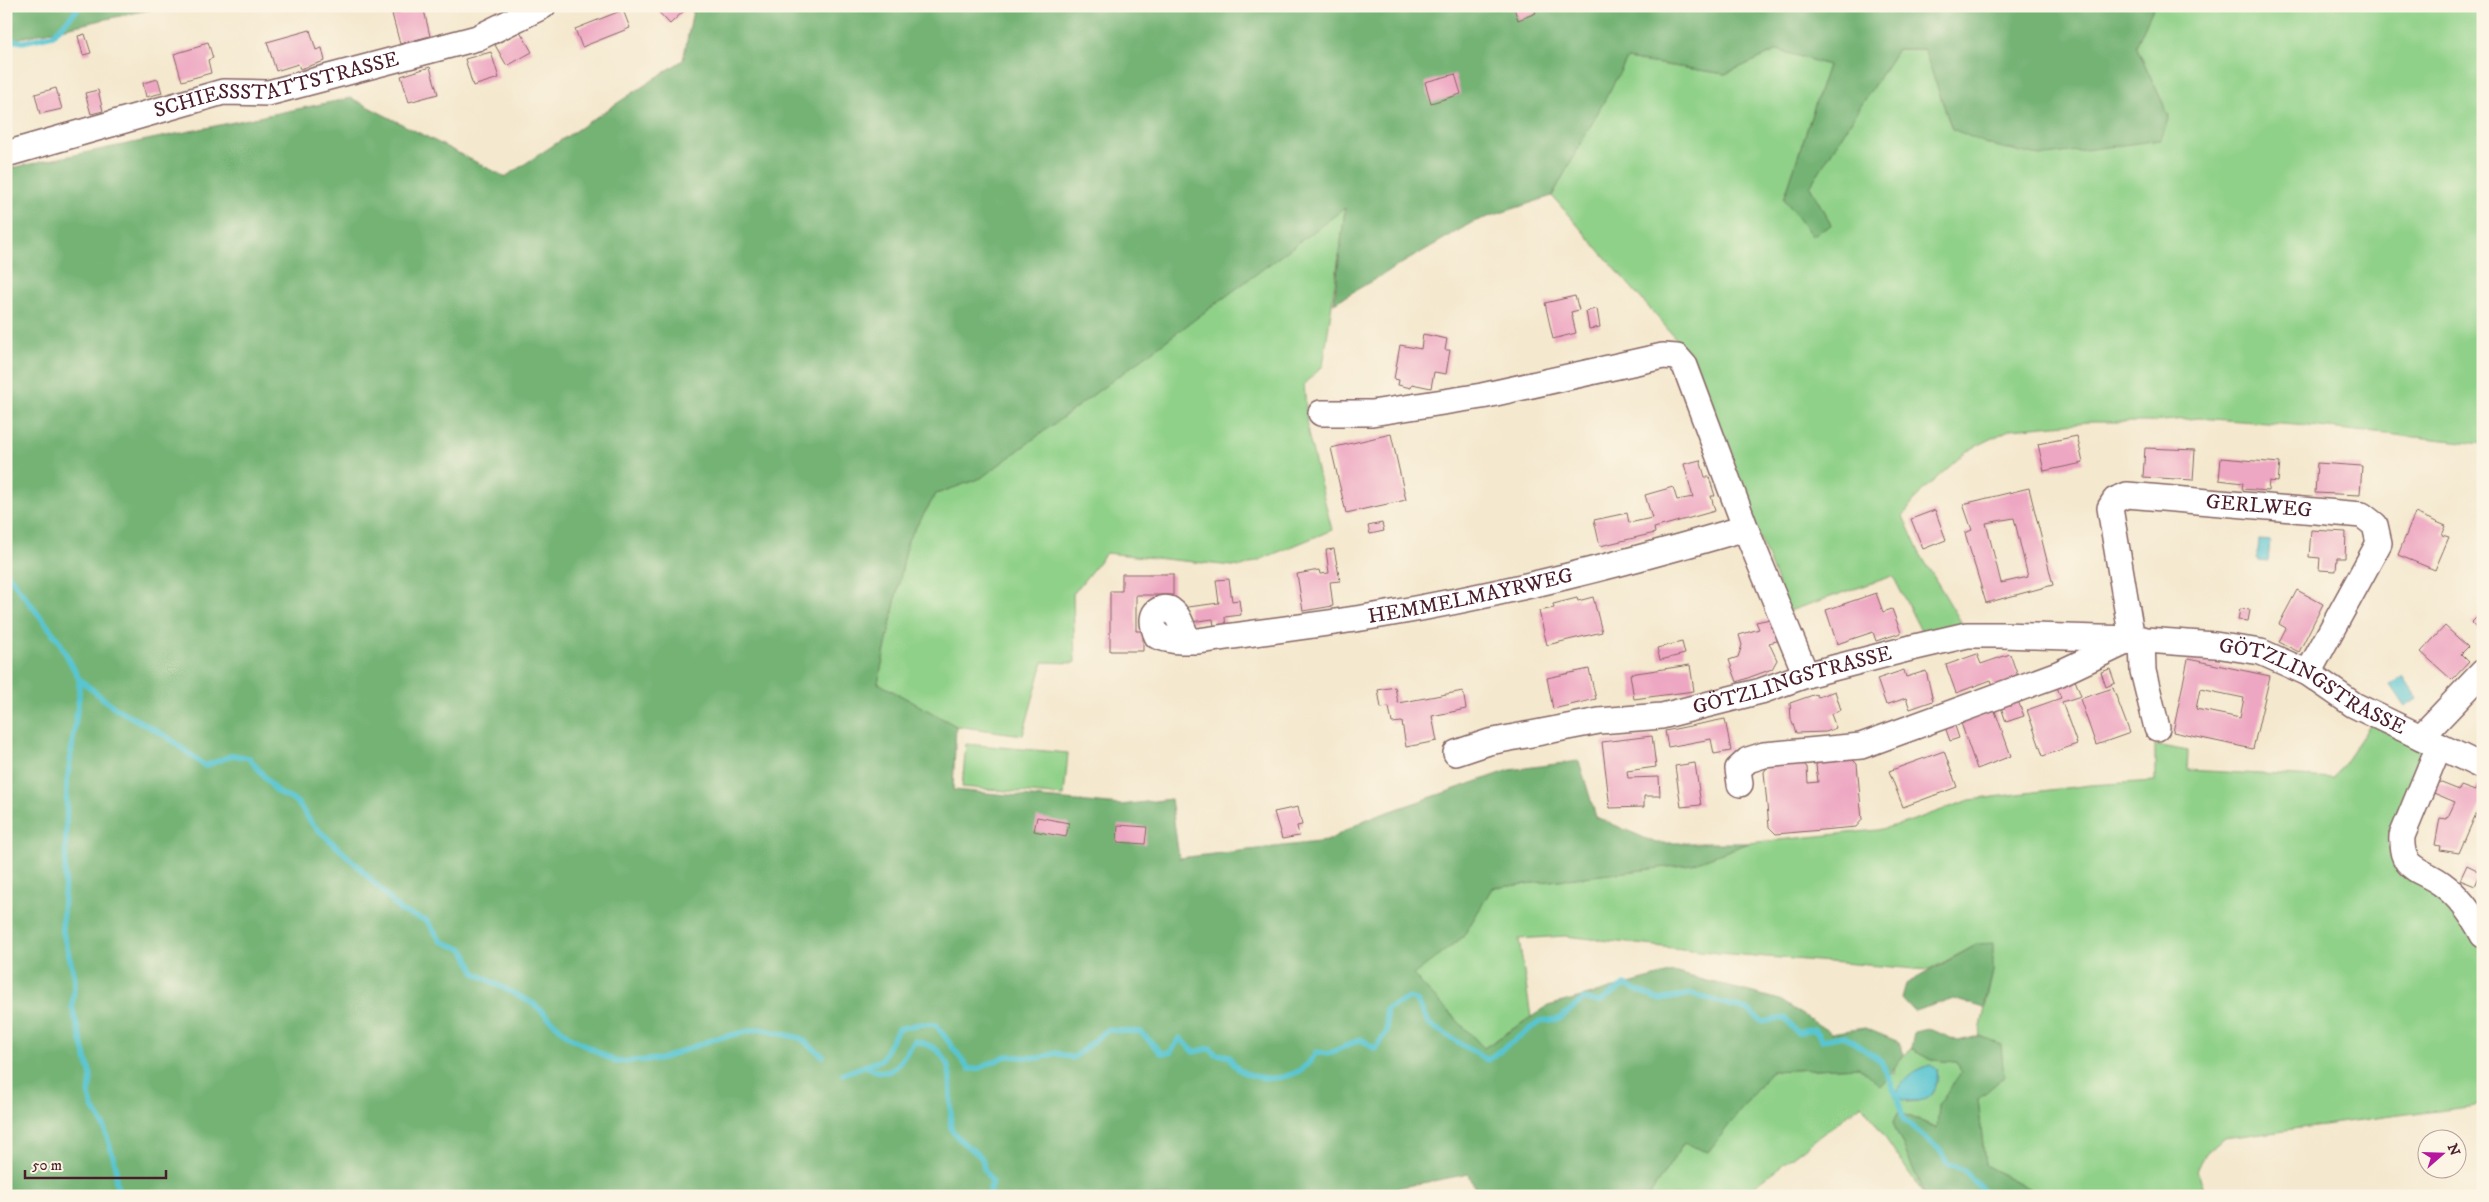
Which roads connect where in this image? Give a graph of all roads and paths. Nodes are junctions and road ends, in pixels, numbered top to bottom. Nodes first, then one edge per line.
1 (543, 6) edge
2 (6, 154) edge
3 (1321, 413) dead end
4 (1747, 532) junction
5 (2137, 639) junction
6 (1190, 641) dead end
7 (2483, 672) edge
8 (2308, 673) junction
9 (1806, 674) junction
10 (2157, 728) dead end
11 (2430, 741) junction
12 (1456, 753) dead end
13 (2483, 768) edge
14 (1740, 784) dead end
15 (2483, 935) edge

1 - 2 street, SCHIESSSTATTSTRASSE
3 - 4 street
4 - 6 street, HEMMELMAYRWEG
4 - 9 street
5 - 8 street, GÖTZLINGSTRASSE
5 - 8 street, GERLWEG
5 - 9 street, GÖTZLINGSTRASSE
5 - 10 street, GERLWEG
5 - 14 street
7 - 11 street
8 - 11 street, GÖTZLINGSTRASSE
9 - 12 street, GÖTZLINGSTRASSE
11 - 13 street, GÖTZLINGSTRASSE
11 - 15 street

